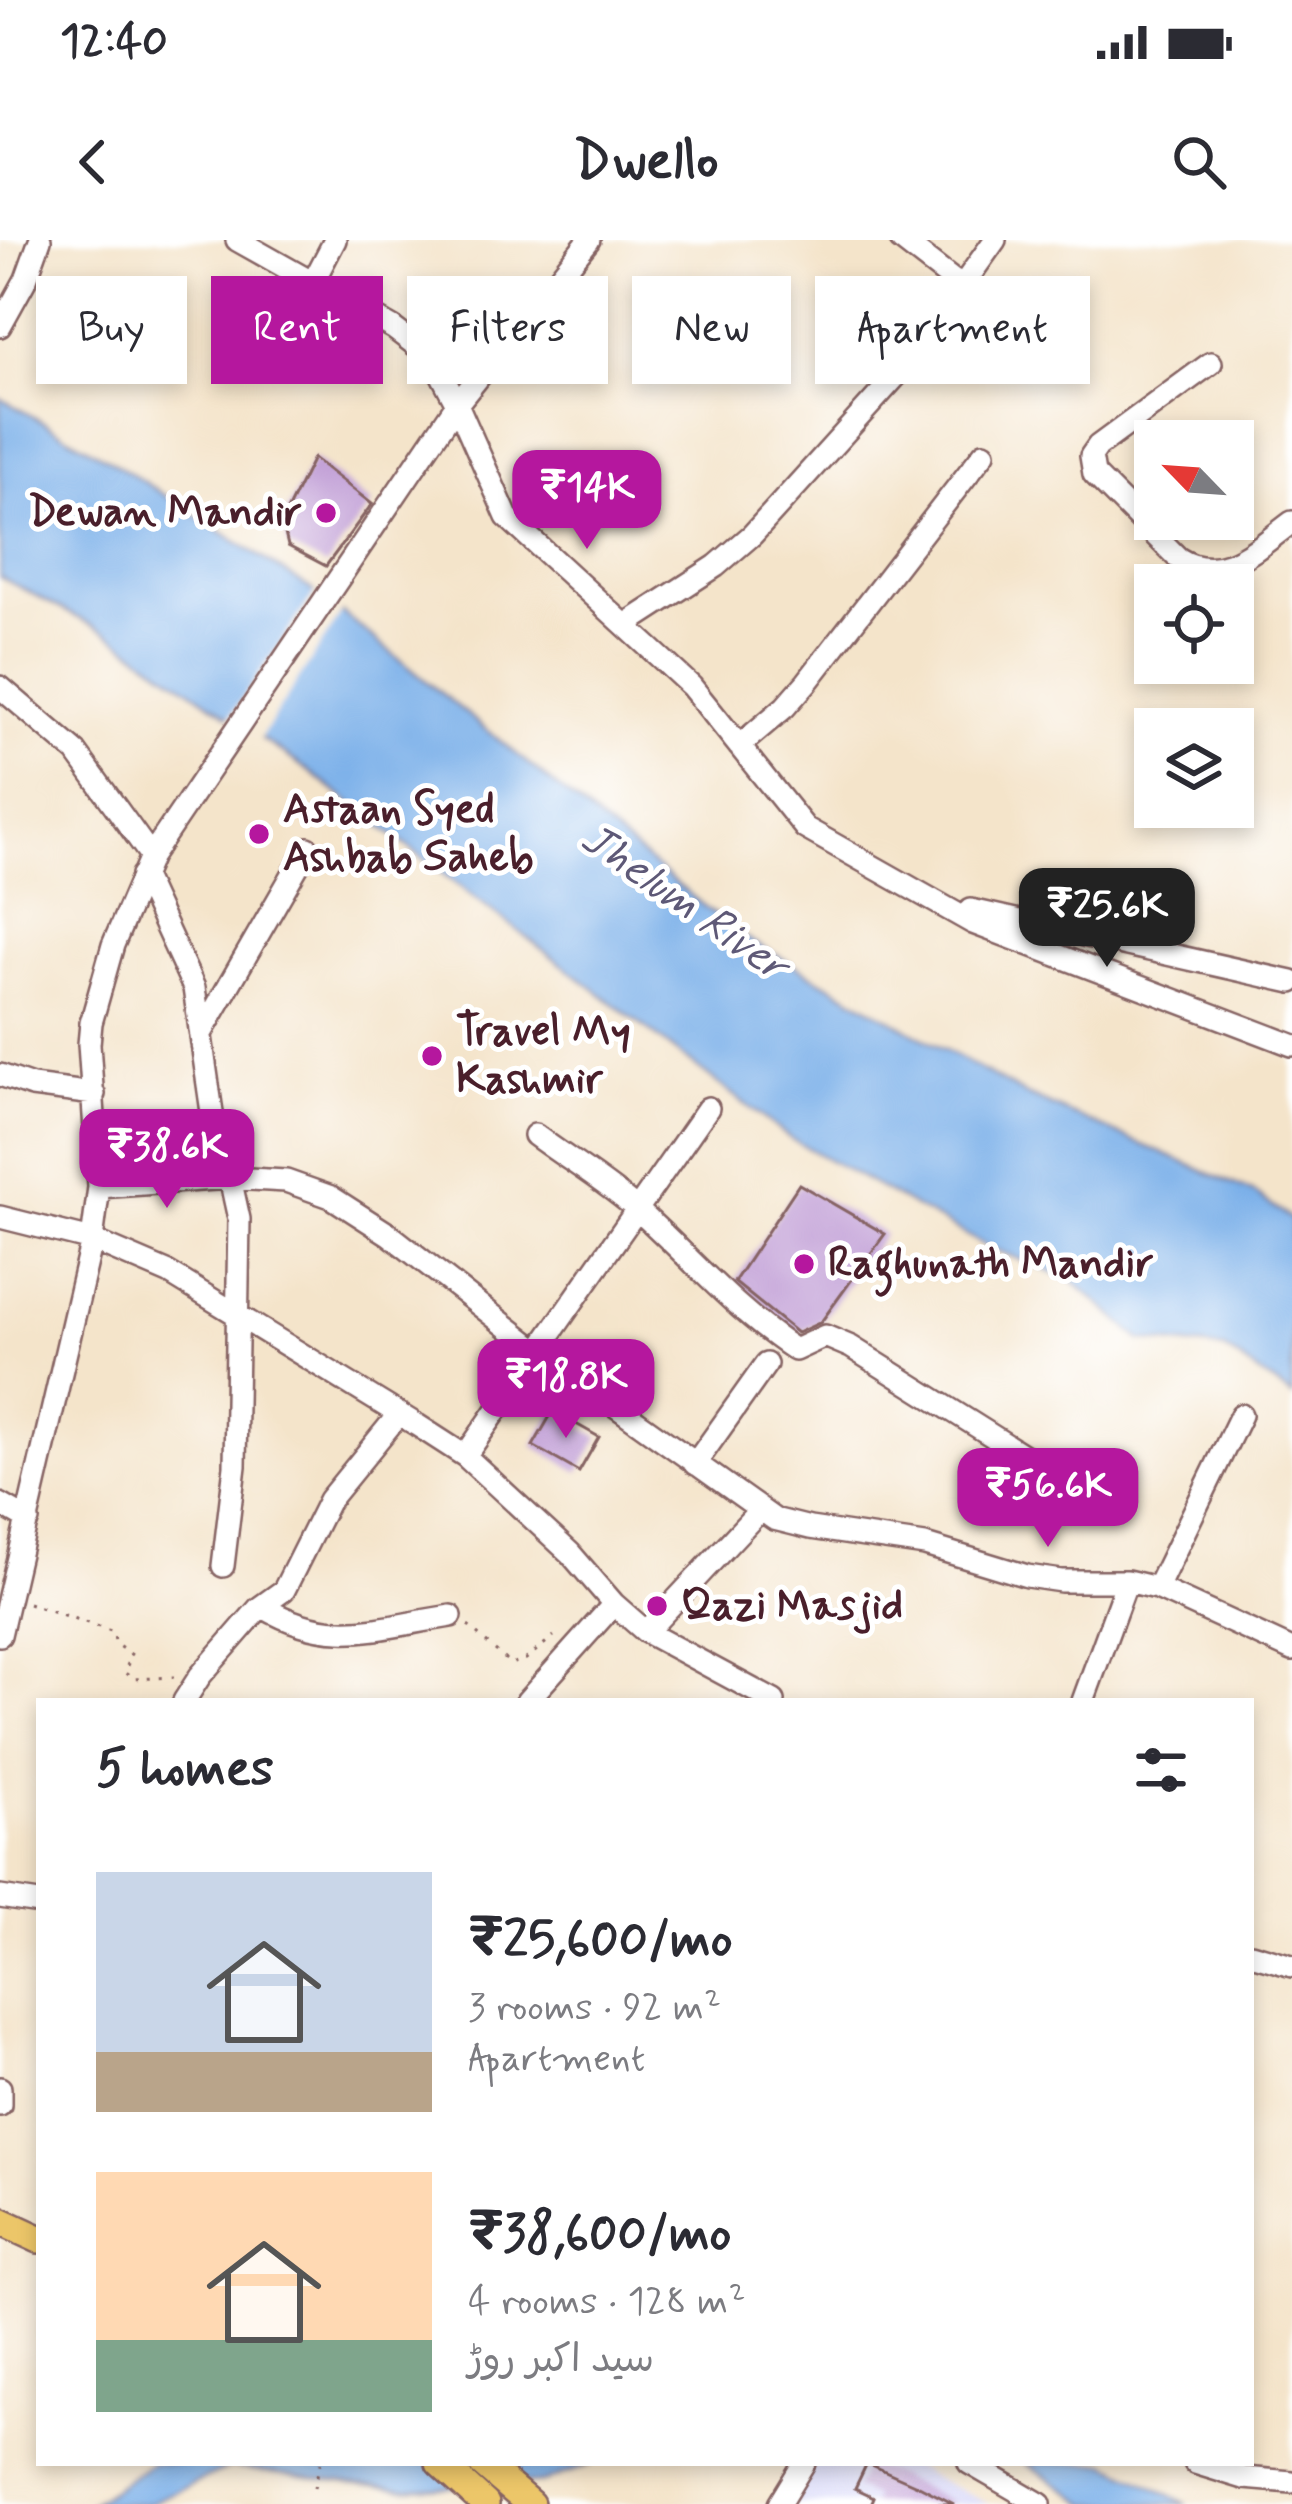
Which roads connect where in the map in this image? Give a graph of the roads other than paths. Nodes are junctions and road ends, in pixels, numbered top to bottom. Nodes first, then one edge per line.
1 (40, 240) edge
2 (237, 240) edge
3 (335, 240) edge
4 (589, 240) edge
5 (902, 240) edge
6 (995, 240) edge
7 (298, 276) edge
8 (316, 276) edge
9 (948, 276) edge
10 (972, 276) edge
11 (383, 323) edge
12 (0, 326) edge
13 (1210, 363) dead end
14 (889, 384) edge
15 (457, 404) junction
16 (984, 453) dead end
17 (1292, 521) edge
18 (625, 625) junction
19 (0, 687) edge
20 (740, 746) junction
21 (308, 848) dead end
22 (147, 866) junction
23 (935, 902) junction
24 (1292, 982) edge
25 (202, 1033) junction
26 (1292, 1045) edge
27 (0, 1075) edge
28 (94, 1094) junction
29 (708, 1108) dead end
30 (535, 1135) dead end
31 (230, 1178) junction
32 (99, 1187) junction
33 (638, 1209) junction
34 (0, 1217) edge
35 (92, 1240) junction
36 (236, 1314) junction
37 (538, 1351) junction
38 (766, 1364) dead end
39 (399, 1414) junction
40 (1241, 1415) dead end
41 (465, 1456) junction
42 (695, 1463) junction
43 (1064, 1481) dead end
44 (0, 1504) edge
45 (760, 1511) junction
46 (28, 1520) junction
47 (223, 1566) dead end
48 (1126, 1581) junction
49 (1157, 1588) junction
50 (614, 1604) junction
51 (263, 1607) junction
52 (451, 1616) road end
53 (646, 1632) junction
54 (0, 1634) edge
55 (1292, 1650) edge
56 (186, 1698) edge
57 (530, 1698) edge
58 (765, 1698) edge
59 (1084, 1698) edge
60 (0, 1897) edge
61 (36, 1903) edge
62 (1254, 1955) edge
63 (1292, 1966) edge
64 (0, 2088) edge
65 (0, 2105) edge
66 (0, 2221) edge
67 (36, 2239) edge
68 (443, 2466) edge
69 (485, 2466) edge
70 (802, 2466) edge
71 (974, 2466) edge
72 (1206, 2466) edge
73 (1292, 2482) edge
74 (526, 2501) edge
75 (485, 2504) edge
76 (779, 2504) edge
77 (1040, 2504) edge

1 - 12 street
2 - 7 street
3 - 8 street
4 - 15 street
5 - 9 street
6 - 10 street
11 - 15 street
13 - 17 street
14 - 18 street
15 - 18 street
15 - 22 street
16 - 20 street
18 - 20 street
19 - 22 street
20 - 23 street
21 - 25 street
22 - 25 street
22 - 28 street
23 - 24 street
23 - 26 street
25 - 31 street
27 - 28 street
28 - 32 street
29 - 33 street
30 - 33 street
31 - 32 street
31 - 36 street
31 - 37 street
32 - 35 street
33 - 37 street
33 - 43 street
34 - 35 street
35 - 36 street
35 - 46 street
36 - 39 street
36 - 47 street
37 - 41 street
37 - 42 street
38 - 42 street
39 - 41 street
39 - 51 street
40 - 49 street
41 - 50 street
42 - 45 street
44 - 46 street
45 - 48 street
45 - 53 street
46 - 54 street
48 - 49 street
48 - 59 street
49 - 55 street
50 - 53 street
50 - 57 street
51 - 52 street
51 - 56 street
53 - 58 street
60 - 61 street
62 - 63 street
64 - 65 street
66 - 67 main road
68 - 75 main road
69 - 74 main road
70 - 76 street
71 - 77 street
72 - 73 street

